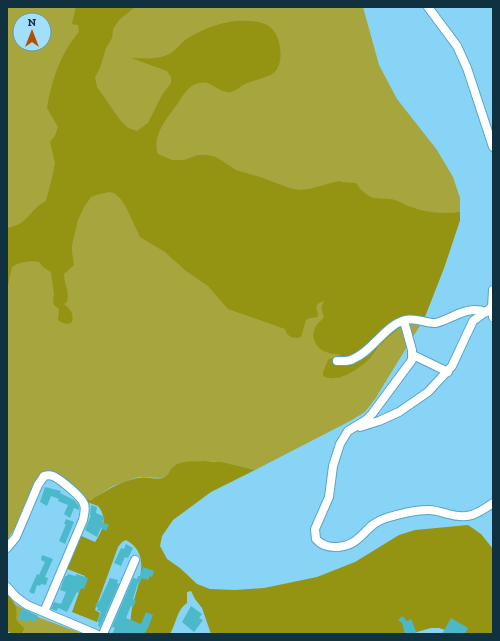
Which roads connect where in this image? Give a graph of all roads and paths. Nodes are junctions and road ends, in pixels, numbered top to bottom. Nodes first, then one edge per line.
1 (428, 7) edge
2 (493, 147) edge
3 (493, 290) edge
4 (489, 310) junction
5 (493, 317) edge
6 (404, 321) junction
7 (413, 355) junction
8 (337, 361) dead end
9 (448, 372) junction
10 (348, 431) junction
11 (493, 503) edge
12 (7, 548) edge
13 (135, 560) dead end
14 (7, 588) edge
15 (44, 612) junction
16 (96, 634) edge
17 (103, 634) edge

1 - 2 street
3 - 4 street
4 - 5 street
4 - 6 street
4 - 9 street
6 - 7 street
6 - 8 street
7 - 9 street
7 - 10 street
9 - 10 street
10 - 11 street
12 - 15 street
13 - 17 street
14 - 15 street
15 - 16 street

